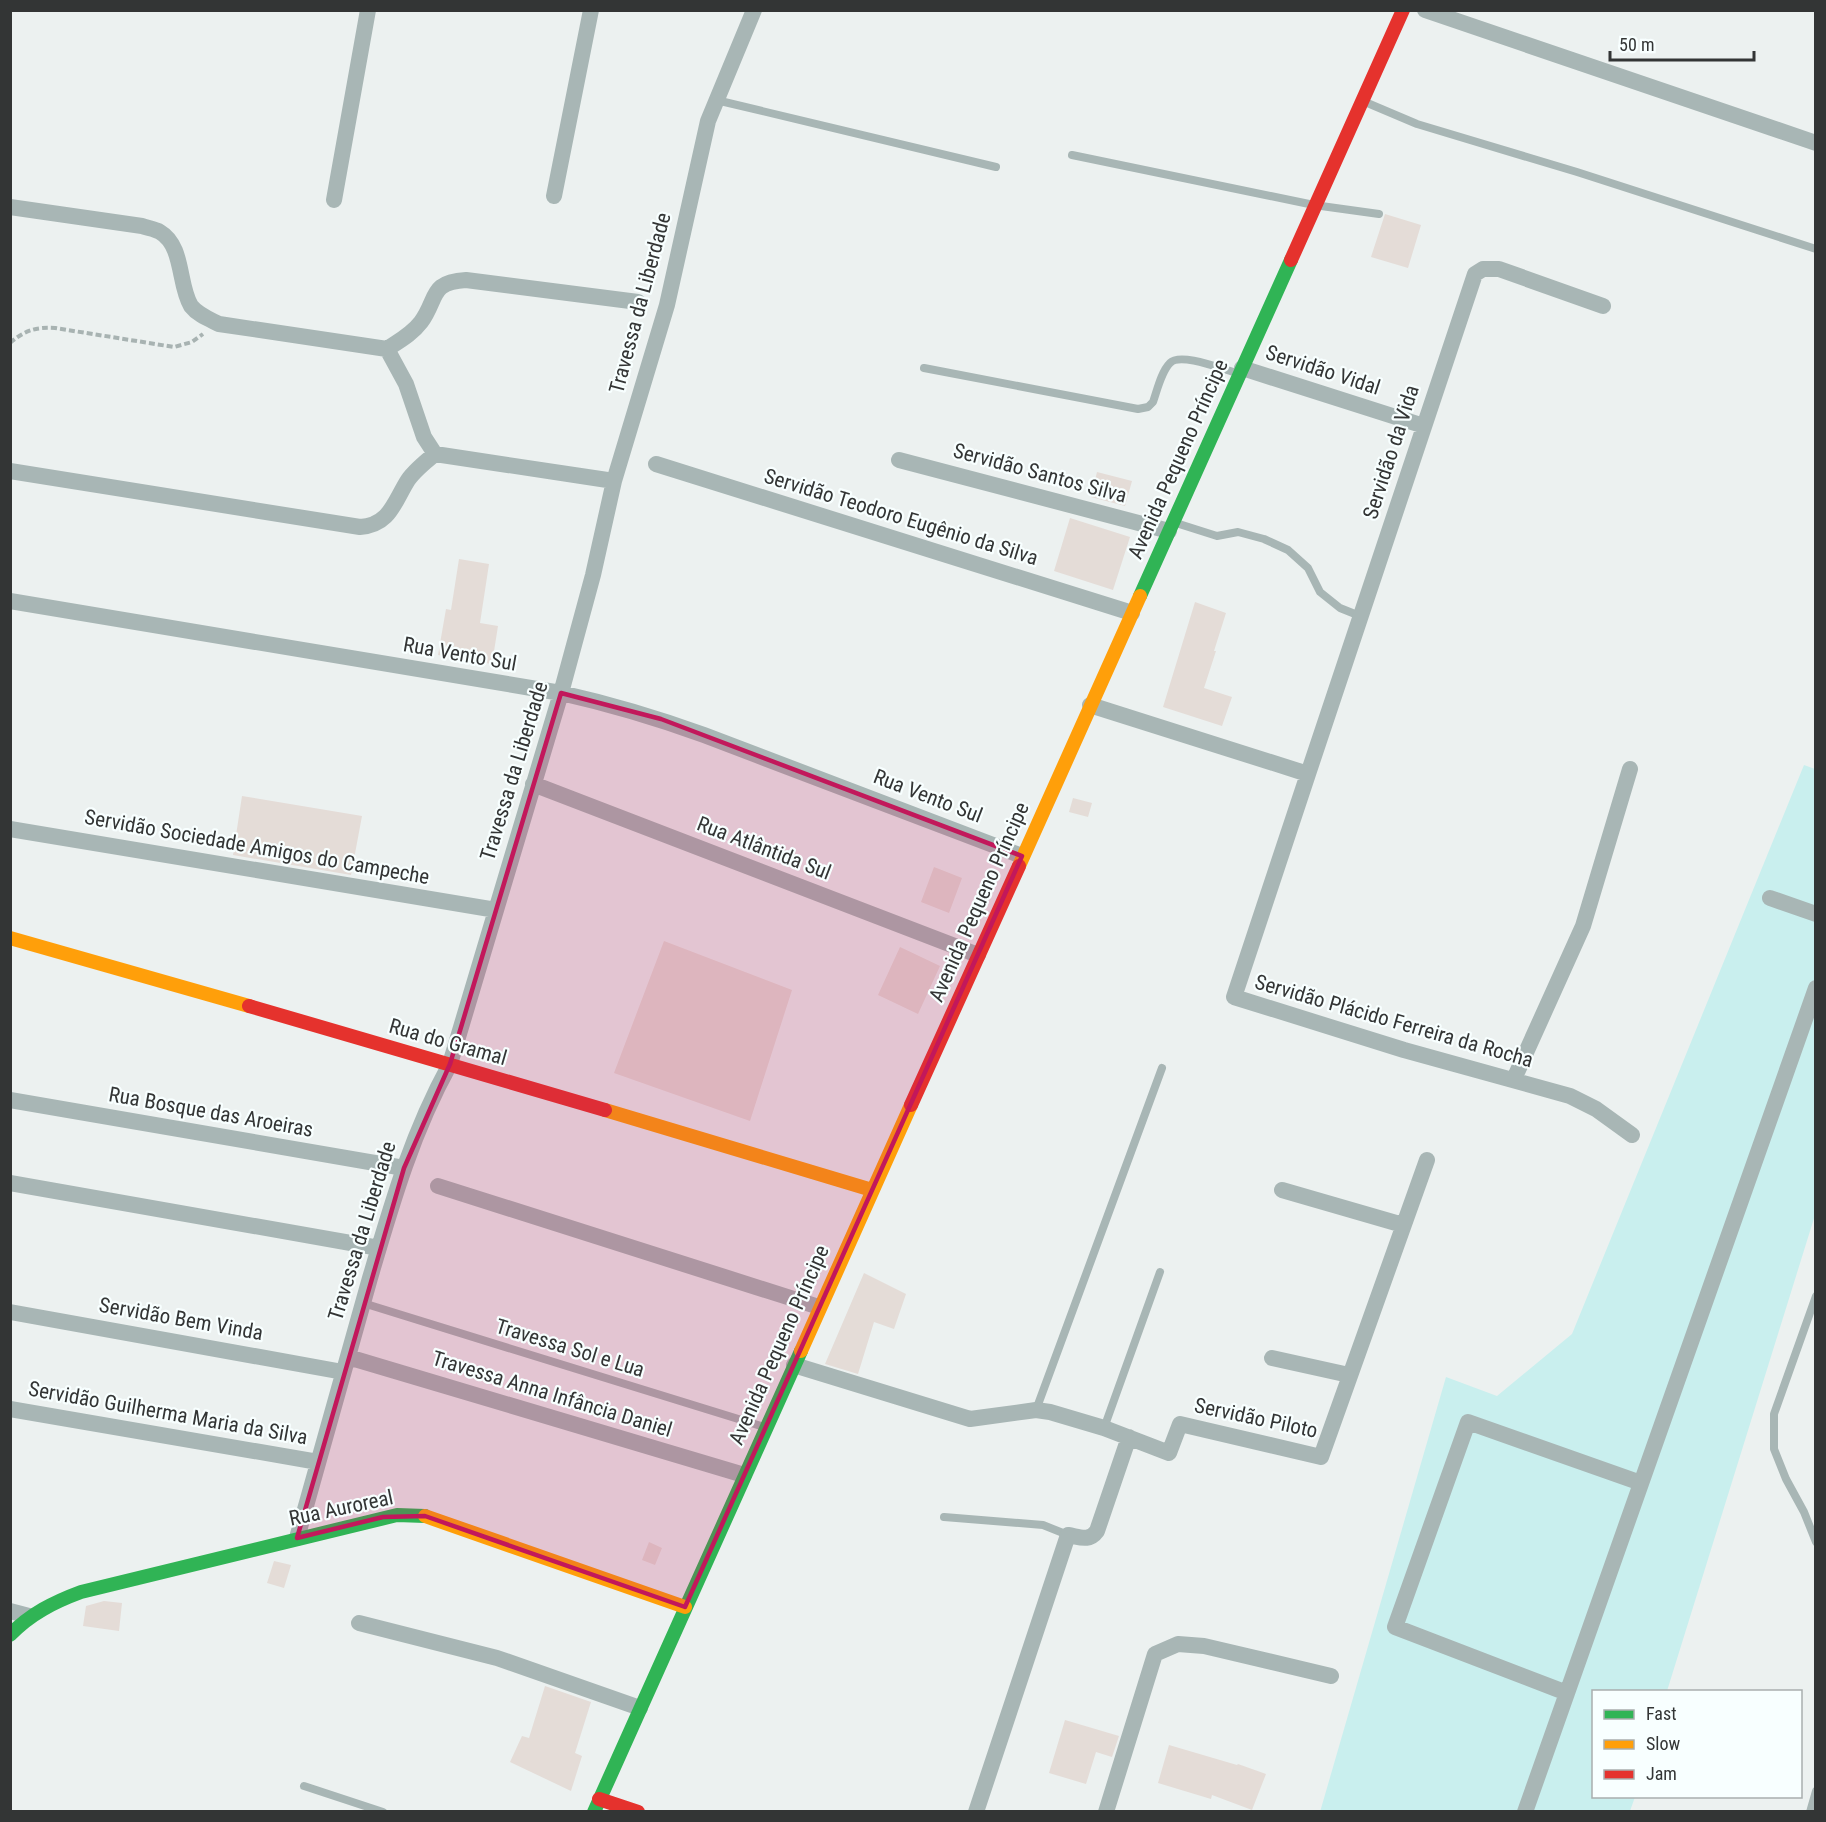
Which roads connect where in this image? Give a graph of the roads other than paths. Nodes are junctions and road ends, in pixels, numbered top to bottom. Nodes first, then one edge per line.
1 (368, 10) edge
2 (591, 10) edge
3 (754, 10) edge
4 (1403, 10) edge
5 (1425, 10) edge
6 (716, 100) junction
7 (1362, 101) junction
8 (1815, 143) edge
9 (1072, 155) dead end
10 (996, 166) dead end
11 (554, 196) dead end
12 (334, 200) dead end
13 (1314, 205) junction
14 (10, 207) edge
15 (1379, 214) dead end
16 (1815, 249) edge
17 (638, 302) dead end
18 (1603, 306) dead end
19 (387, 349) junction
20 (924, 368) dead end
21 (1240, 371) junction
22 (1424, 426) junction
23 (435, 453) junction
24 (899, 460) dead end
25 (656, 464) dead end
26 (10, 471) edge
27 (614, 481) junction
28 (1171, 526) junction
29 (10, 601) edge
30 (1132, 613) junction
31 (1360, 616) junction
32 (561, 693) junction
33 (1090, 705) junction
34 (1630, 769) dead end
35 (1308, 774) junction
36 (534, 784) junction
37 (10, 829) edge
38 (1022, 856) junction
39 (1770, 898) dead end
40 (496, 910) junction
41 (1815, 915) edge
42 (10, 938) edge
43 (978, 955) junction
44 (1815, 988) edge
45 (450, 1064) junction
46 (1162, 1068) dead end
47 (1514, 1079) junction
48 (10, 1100) edge
49 (1632, 1134) dead end
50 (1427, 1160) dead end
51 (404, 1168) junction
52 (10, 1183) edge
53 (438, 1186) dead end
54 (872, 1190) junction
55 (1282, 1190) dead end
56 (1402, 1225) junction
57 (379, 1248) junction
58 (1160, 1272) dead end
59 (1815, 1296) edge
60 (363, 1303) junction
61 (819, 1307) junction
62 (10, 1312) edge
63 (1272, 1358) dead end
64 (346, 1364) junction
65 (794, 1365) junction
66 (1349, 1375) junction
67 (10, 1409) edge
68 (1036, 1410) junction
69 (766, 1427) junction
70 (1104, 1428) junction
71 (1129, 1437) junction
72 (318, 1462) junction
73 (744, 1475) junction
74 (1641, 1483) junction
75 (944, 1517) dead end
76 (1068, 1534) junction
77 (297, 1538) junction
78 (1815, 1542) edge
79 (685, 1607) junction
80 (10, 1611) edge
81 (29, 1616) junction
82 (360, 1623) dead end
83 (12, 1630) edge
84 (1331, 1676) dead end
85 (1567, 1694) junction
86 (640, 1707) junction
87 (304, 1786) dead end
88 (1815, 1791) edge
89 (597, 1805) edge
90 (383, 1812) edge
91 (638, 1812) edge
92 (976, 1812) edge
93 (1106, 1812) edge
94 (1525, 1812) edge
95 (1810, 1812) edge

1 - 12 street
2 - 11 street
3 - 6 street, Travessa da Liberdade
4 - 7 main road, Avenida Pequeno Príncipe
5 - 8 street
6 - 10 lane
6 - 27 street, Travessa da Liberdade
7 - 13 main road, Avenida Pequeno Príncipe
7 - 16 lane
9 - 13 lane
13 - 15 lane
13 - 21 main road, Avenida Pequeno Príncipe
14 - 19 street
17 - 19 street
18 - 22 street, Servidão da Vida
19 - 23 street
20 - 21 lane
21 - 22 street, Servidão Vidal
21 - 28 main road, Avenida Pequeno Príncipe
22 - 31 street, Servidão da Vida
23 - 26 street
23 - 27 street
24 - 28 street, Servidão Santos Silva
25 - 30 street, Servidão Teodoro Eugênio da Silva
27 - 32 street, Travessa da Liberdade
28 - 30 main road, Avenida Pequeno Príncipe
28 - 31 lane
29 - 32 street, Rua Vento Sul
30 - 33 main road, Avenida Pequeno Príncipe
31 - 35 street, Servidão da Vida
32 - 36 street, Travessa da Liberdade
32 - 38 street, Rua Vento Sul
33 - 35 street
33 - 38 main road, Avenida Pequeno Príncipe
34 - 47 street
35 - 47 street, Servidão Plácido Ferreira da Rocha
36 - 40 street, Travessa da Liberdade
36 - 43 street, Rua Atlântida Sul
37 - 40 street, Servidão Sociedade Amigos do Campeche
38 - 43 main road, Avenida Pequeno Príncipe
39 - 41 street
40 - 45 street, Travessa da Liberdade
42 - 45 main road, Rua do Gramal
43 - 54 main road, Avenida Pequeno Príncipe
44 - 74 street
45 - 51 street, Travessa da Liberdade
45 - 54 main road, Rua do Gramal
46 - 68 lane
47 - 49 street, Servidão Plácido Ferreira da Rocha
48 - 51 street, Rua Bosque das Aroeiras
50 - 56 street, Servidão Piloto
51 - 57 street, Travessa da Liberdade
52 - 57 street
53 - 61 street
54 - 61 main road, Avenida Pequeno Príncipe
55 - 56 street
56 - 66 street, Servidão Piloto
57 - 60 street, Travessa da Liberdade
58 - 70 lane
59 - 78 lane
60 - 64 street, Travessa da Liberdade
60 - 69 lane, Travessa Sol e Lua
61 - 65 main road, Avenida Pequeno Príncipe
62 - 64 street, Servidão Bem Vinda
63 - 66 street
64 - 72 street, Travessa da Liberdade
64 - 73 street, Travessa Anna Infância Daniel
65 - 68 street, Servidão Piloto
65 - 69 main road, Avenida Pequeno Príncipe
66 - 71 street, Servidão Piloto
67 - 72 street, Servidão Guilherma Maria da Silva
68 - 70 street, Servidão Piloto
69 - 73 main road, Avenida Pequeno Príncipe
70 - 71 street, Servidão Piloto
71 - 76 street
72 - 77 street, Travessa da Liberdade
73 - 79 main road, Avenida Pequeno Príncipe
74 - 85 street
74 - 85 street
75 - 76 lane
76 - 92 street
77 - 79 main road, Rua Auroreal
77 - 81 main road, Rua Auroreal
79 - 86 main road, Avenida Pequeno Príncipe
80 - 81 street
81 - 83 main road, Rua Auroreal
82 - 86 street
84 - 93 street
85 - 94 street
86 - 89 main road, Avenida Pequeno Príncipe
87 - 90 lane
88 - 95 lane
89 - 91 main road

